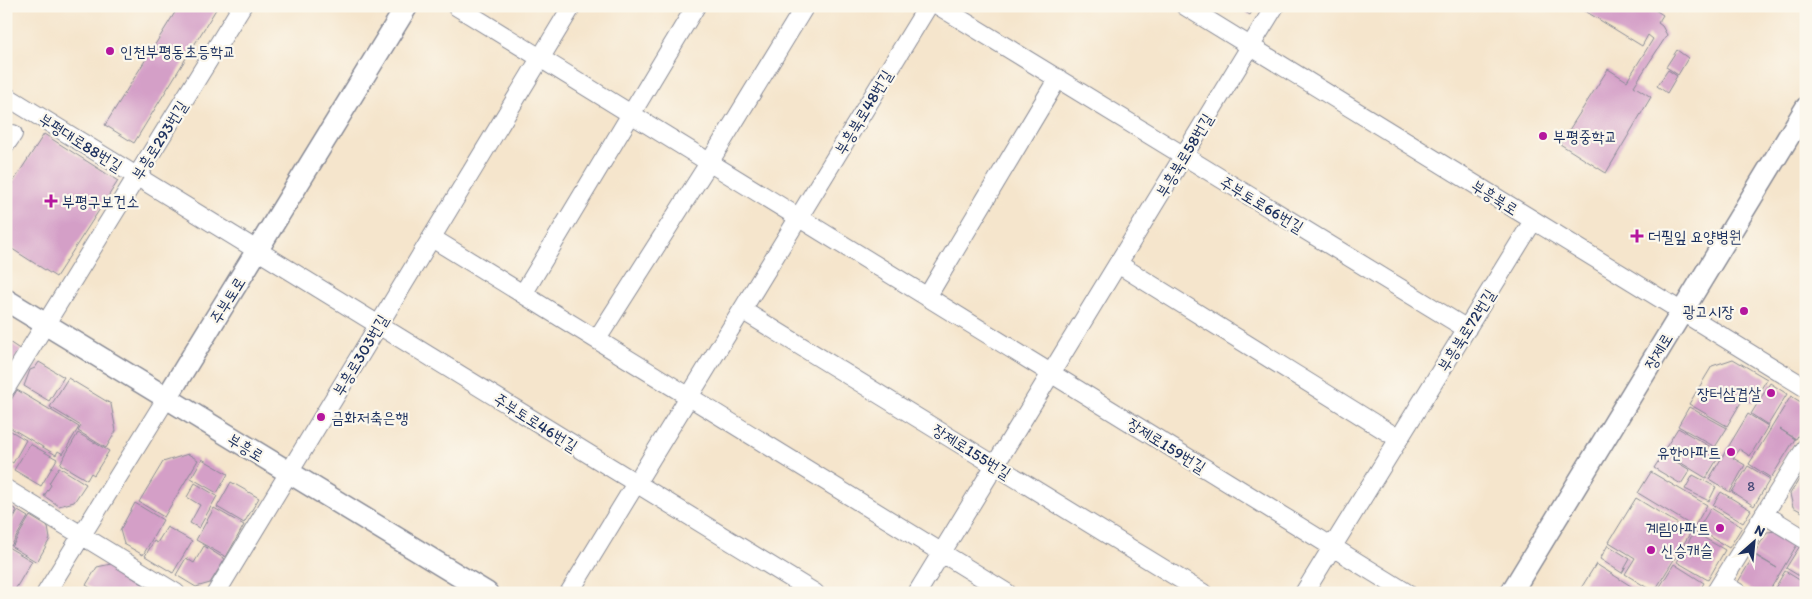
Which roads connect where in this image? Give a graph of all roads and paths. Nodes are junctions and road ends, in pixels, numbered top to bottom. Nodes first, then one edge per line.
1 (242, 6) edge
2 (407, 6) edge
3 (456, 6) edge
4 (572, 6) edge
5 (696, 6) edge
6 (805, 6) edge
7 (928, 6) edge
8 (939, 6) edge
9 (1185, 6) edge
10 (1276, 6) edge
11 (1250, 46) junction
12 (540, 58) junction
13 (1058, 78) junction
14 (6, 96) edge
15 (1806, 108) edge
16 (631, 114) junction
17 (1184, 156) junction
18 (710, 162) junction
19 (137, 176) junction
20 (799, 218) junction
21 (1533, 221) junction
22 (432, 238) junction
23 (257, 250) junction
24 (1118, 264) junction
25 (523, 294) junction
26 (927, 297) junction
27 (6, 300) edge
28 (742, 310) junction
29 (1682, 312) junction
30 (45, 324) junction
31 (378, 325) junction
32 (1467, 329) junction
33 (597, 339) junction
34 (1051, 373) junction
35 (6, 388) edge
36 (1806, 388) edge
37 (689, 396) junction
38 (166, 398) junction
39 (1399, 439) junction
40 (1806, 446) edge
41 (995, 466) junction
42 (289, 473) junction
43 (636, 483) junction
44 (6, 489) edge
45 (1764, 514) junction
46 (82, 535) junction
47 (1806, 540) edge
48 (1333, 547) junction
49 (942, 553) junction
50 (1718, 588) edge
51 (46, 593) edge
52 (176, 593) edge
53 (216, 593) edge
54 (487, 593) edge
55 (569, 593) edge
56 (815, 593) edge
57 (917, 593) edge
58 (1007, 593) edge
59 (1202, 593) edge
60 (1304, 593) edge
61 (1407, 593) edge
62 (1511, 593) edge
63 (1738, 593) edge

1 - 19 street, 부흥로293번길
2 - 23 main road, 주부토로
3 - 12 street, 장제로159번길
4 - 12 street, 부흥로303번길
5 - 16 street
6 - 18 street
7 - 20 street, 부흥북로48번길
8 - 13 street, 주부토로66번길
9 - 11 street, 부흥북로
10 - 11 street, 부흥북로58번길
11 - 17 street, 부흥북로58번길
11 - 21 street, 부흥북로
12 - 16 street, 장제로159번길
12 - 22 street, 부흥로303번길
13 - 17 street, 주부토로66번길
13 - 26 street
14 - 19 street, 부평대로88번길
15 - 29 main road, 장제로
16 - 18 street, 장제로159번길
16 - 25 street
17 - 24 street, 부흥북로58번길
17 - 32 street, 주부토로66번길
18 - 20 street, 장제로159번길
18 - 33 street
19 - 23 street, 부평대로88번길
19 - 30 street, 부흥로293번길
20 - 26 street, 장제로159번길
20 - 28 street, 부흥북로48번길
21 - 29 street, 부흥북로
21 - 32 street, 부흥북로72번길
22 - 25 street
22 - 31 street, 부흥로303번길
23 - 31 street, 주부토로46번길
23 - 38 main road, 주부토로
24 - 34 street, 부흥북로58번길
24 - 39 street
25 - 33 street
26 - 34 street, 장제로159번길
27 - 30 main road, 부흥로
28 - 37 street, 부흥북로48번길
28 - 41 street, 장제로155번길
29 - 36 street, 부흥북로
29 - 62 main road, 장제로
30 - 35 street, 부흥로293번길
30 - 38 main road, 부흥로
31 - 42 street, 부흥로303번길
31 - 43 street, 주부토로46번길
32 - 39 street, 부흥북로72번길
33 - 37 street
34 - 41 street, 부흥북로58번길
34 - 48 street, 장제로159번길
37 - 43 street, 부흥북로48번길
37 - 49 street
38 - 42 main road, 부흥로
38 - 46 street, 주부토로
39 - 48 street, 부흥북로72번길
40 - 45 street
41 - 49 street, 부흥북로58번길
41 - 59 street, 장제로155번길
42 - 53 street, 부흥로303번길
42 - 54 main road, 부흥로
43 - 55 street, 부흥북로48번길
43 - 56 street, 주부토로46번길
44 - 46 street
45 - 47 street
45 - 50 street
46 - 51 street, 주부토로
46 - 52 street
48 - 60 street, 부흥북로72번길
48 - 61 street, 장제로159번길
49 - 57 street, 부흥북로58번길
49 - 58 street
50 - 63 street

